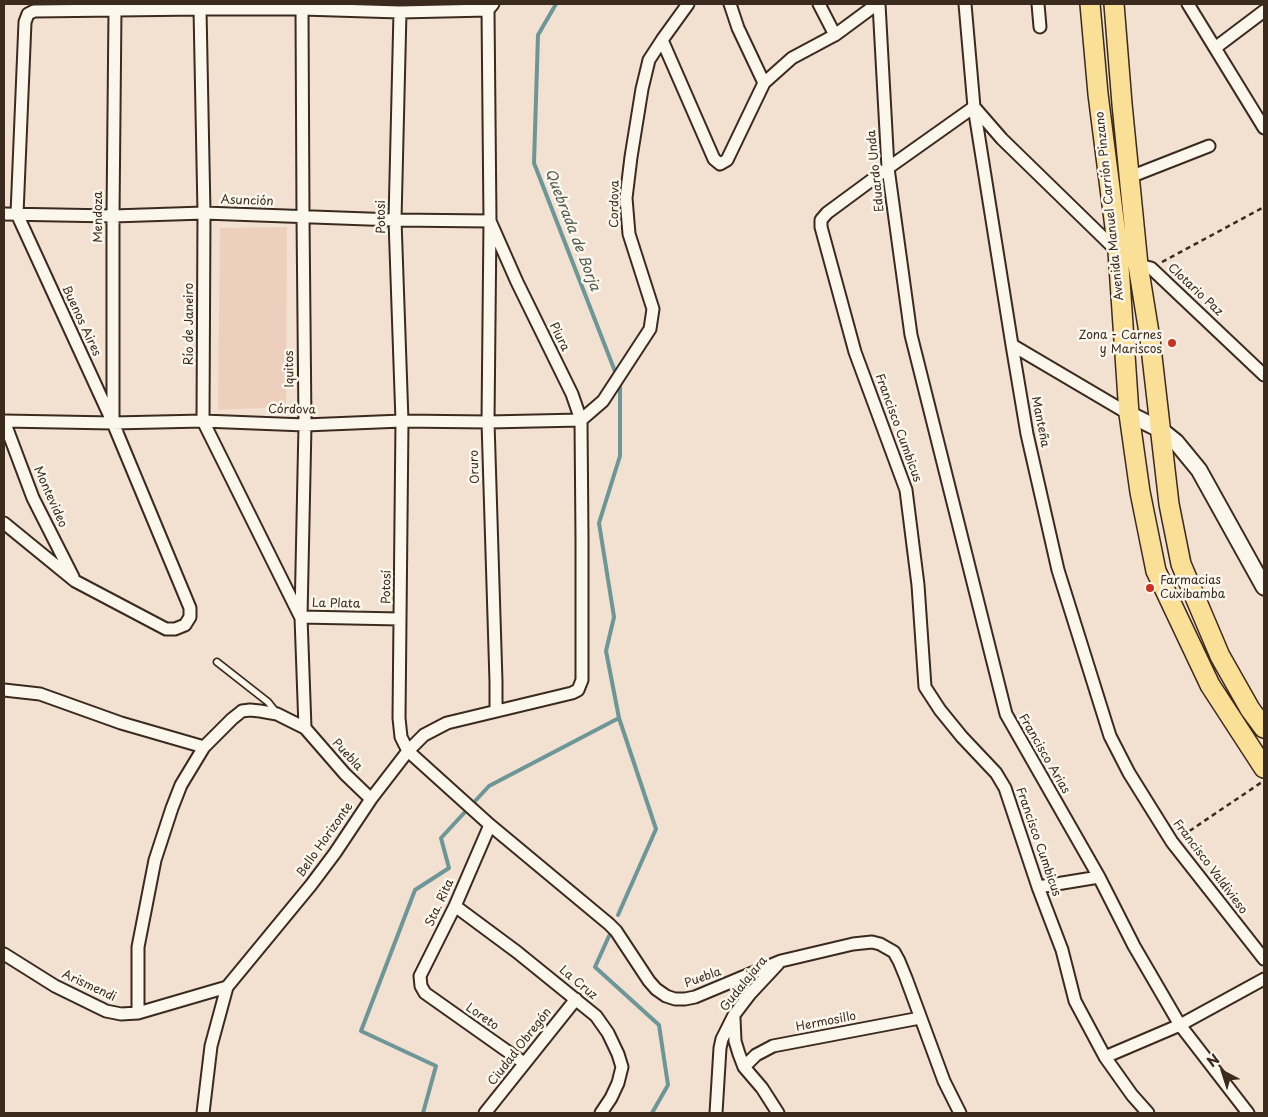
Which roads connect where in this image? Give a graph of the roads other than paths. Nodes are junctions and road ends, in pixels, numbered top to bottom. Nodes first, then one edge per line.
1 (688, 4) edge
2 (730, 4) edge
3 (819, 4) edge
4 (878, 4) edge
5 (965, 4) edge
6 (1038, 4) edge
7 (1090, 4) edge
8 (1114, 4) edge
9 (1188, 4) edge
10 (201, 6) edge
11 (490, 7) edge
12 (302, 9) junction
13 (116, 10) junction
14 (1264, 11) edge
15 (400, 12) junction
16 (1040, 27) dead end
17 (835, 35) junction
18 (662, 40) junction
19 (1215, 48) junction
20 (764, 83) junction
21 (974, 107) junction
22 (1264, 128) edge
23 (1209, 146) dead end
24 (888, 168) junction
25 (1130, 177) junction
26 (204, 213) junction
27 (4, 214) edge
28 (17, 214) junction
29 (113, 216) junction
30 (303, 216) junction
31 (395, 220) junction
32 (490, 221) junction
33 (1118, 252) junction
34 (1145, 267) junction
35 (911, 335) joint
36 (1012, 345) junction
37 (1264, 375) edge
38 (1129, 414) junction
39 (581, 420) junction
40 (4, 421) edge
41 (402, 421) junction
42 (203, 422) junction
43 (488, 422) junction
44 (113, 423) junction
45 (305, 425) junction
46 (1161, 430) junction
47 (4, 523) edge
48 (75, 581) junction
49 (1264, 587) edge
50 (301, 617) junction
51 (400, 619) junction
52 (217, 662) dead end
53 (4, 690) edge
54 (578, 690) joint
55 (496, 711) junction
56 (277, 714) junction
57 (305, 728) junction
58 (1264, 728) edge
59 (1110, 736) joint
60 (204, 746) junction
61 (408, 751) junction
62 (1264, 768) edge
63 (371, 799) junction
64 (490, 825) junction
65 (1099, 877) junction
66 (1038, 886) junction
67 (455, 906) junction
68 (4, 954) edge
69 (1264, 959) edge
70 (781, 961) junction
71 (1264, 979) edge
72 (227, 987) junction
73 (425, 993) joint
74 (576, 999) junction
75 (138, 1013) junction
76 (734, 1015) junction
77 (920, 1018) junction
78 (1180, 1025) junction
79 (1105, 1058) junction
80 (524, 1064) junction
81 (744, 1067) junction
82 (203, 1113) edge
83 (486, 1113) edge
84 (600, 1113) edge
85 (716, 1113) edge
86 (778, 1113) edge
87 (960, 1113) edge
88 (1148, 1113) edge
89 (1248, 1113) edge

1 - 18 street, Cordova
2 - 20 street
3 - 17 street
4 - 17 street, Eduardo Unda
4 - 24 street, Eduardo Unda
5 - 21 street
6 - 16 street
7 - 33 main road, Avenida Manuel Carrión Pinzano
8 - 25 main road, Avenida Manuel Carrión Pinzano
9 - 19 street
10 - 12 street
10 - 13 street
10 - 26 street, Río de Janeiro
11 - 15 street
11 - 32 street, Piura
12 - 15 street
12 - 30 street, Iquitos
13 - 28 street, Buenos Aires
13 - 29 street, Mendoza
14 - 19 street
15 - 31 street, Potosi
17 - 20 street, Eduardo Unda
18 - 20 street, Eduardo Unda
18 - 39 street, Cordova
19 - 22 street
21 - 24 street
21 - 33 street, Clotario Paz
21 - 36 street, Manteña
23 - 25 street
24 - 35 street, Eduardo Unda
24 - 66 street, Francisco Cumbicus
25 - 34 main road, Avenida Manuel Carrión Pinzano
26 - 29 street, Asunción
26 - 30 street, Asunción
26 - 42 street, Río de Janeiro
27 - 28 street, Asunción
28 - 29 street, Asunción
28 - 44 street, Buenos Aires
29 - 44 street, Mendoza
30 - 31 street, Asunción
30 - 45 street, Iquitos
31 - 32 street, Asunción
31 - 41 street, Potosi
32 - 39 street, Piura
32 - 43 street, Oruro
33 - 34 street, Clotario Paz
33 - 38 main road, Avenida Manuel Carrión Pinzano
34 - 37 street, Clotario Paz
34 - 46 main road, Avenida Manuel Carrión Pinzano
35 - 65 street, Francisco Arias
36 - 38 street
36 - 59 street, Manteña
38 - 46 street
38 - 62 main road, Avenida Manuel Carrión Pinzano
39 - 43 street, Córdova
39 - 54 street, Piura
40 - 44 street, Córdova
40 - 48 street, Montevideo
41 - 43 street, Córdova
41 - 45 street, Córdova
41 - 51 street, Potosí
42 - 44 street, Córdova
42 - 45 street, Córdova
42 - 50 street, Río de Janeiro
43 - 55 street, Oruro
44 - 48 street, Buenos Aires
45 - 50 street, Iquitos
46 - 49 street
46 - 58 main road, Avenida Manuel Carrión Pinzano
47 - 48 street
50 - 51 street, La Plata
50 - 57 street, Iquitos
51 - 61 street, Potosí
52 - 56 lane
53 - 60 street
54 - 55 street, Bello Horizonte
55 - 61 street, Bello Horizonte
56 - 57 street
56 - 60 street
57 - 63 street, Puebla
59 - 69 street, Francisco Valdivieso
60 - 75 street
61 - 63 street, Bello Horizonte
61 - 64 street, Puebla
63 - 72 street, Bello Horizonte
64 - 67 street, Sta. Rita
64 - 70 street, Puebla
65 - 66 street
65 - 78 street, Francisco Arias
66 - 79 street, Francisco Cumbicus
67 - 73 street, Sta. Rita
67 - 74 street, La Cruz
68 - 75 street, Arismendi
70 - 76 street, Gudalajara
70 - 77 street, Puebla
71 - 78 street
72 - 75 street, Arismendi
72 - 82 street, Bello Horizonte
73 - 80 street, Loreto
74 - 80 street, Ciudad Obregón
74 - 84 street, La Cruz
76 - 81 street
76 - 85 street, Gudalajara
77 - 81 street, Hermosillo
77 - 87 street, Puebla
78 - 79 street
78 - 89 street, Francisco Arias
79 - 88 street, Francisco Cumbicus
80 - 83 street, Ciudad Obregón
81 - 86 street

